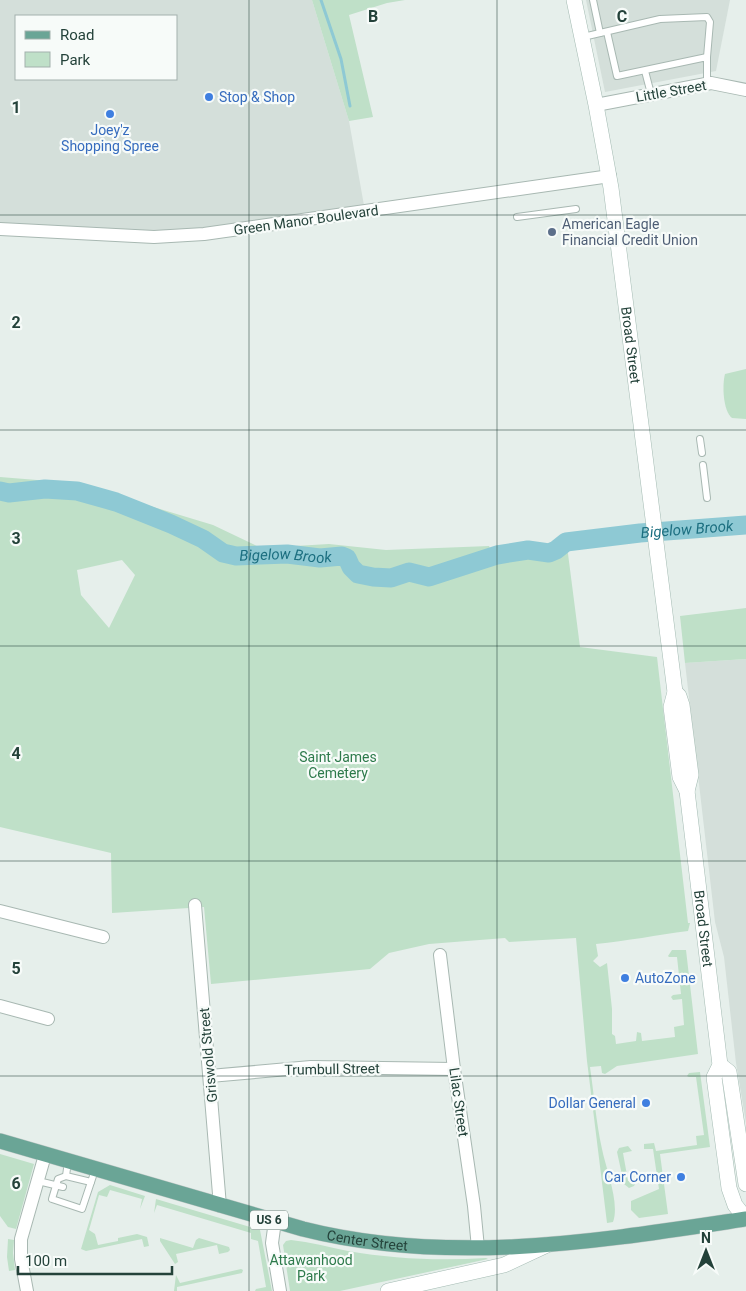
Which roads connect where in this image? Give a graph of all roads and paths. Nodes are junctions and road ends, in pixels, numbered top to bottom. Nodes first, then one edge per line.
1 (574, 0) edge
2 (593, 0) edge
3 (604, 33) junction
4 (582, 37) junction
5 (706, 57) junction
6 (645, 71) junction
7 (707, 84) junction
8 (746, 90) edge
9 (651, 94) junction
10 (596, 105) junction
11 (610, 176) junction
12 (576, 209) dead end
13 (517, 217) dead end
14 (0, 229) edge
15 (700, 439) dead end
16 (702, 453) dead end
17 (703, 465) dead end
18 (707, 498) dead end
19 (195, 905) dead end
20 (0, 911) edge
21 (103, 937) dead end
22 (440, 955) dead end
23 (0, 1006) edge
24 (48, 1019) dead end
25 (720, 1065) junction
26 (454, 1070) junction
27 (210, 1076) junction
28 (0, 1142) edge
29 (45, 1155) junction
30 (67, 1168) junction
31 (93, 1176) junction
32 (38, 1181) junction
33 (746, 1184) edge
34 (60, 1186) junction
35 (220, 1206) junction
36 (746, 1219) edge
37 (275, 1222) junction
38 (547, 1245) junction
39 (478, 1248) junction
40 (27, 1291) edge
41 (280, 1291) edge
42 (388, 1291) edge

1 - 4 main road, Broad Street
2 - 3 lane
3 - 4 lane
3 - 5 lane
3 - 6 lane
4 - 10 main road, Broad Street
5 - 6 lane
5 - 7 lane
6 - 9 lane
7 - 8 street, Little Street
7 - 9 street, Little Street
9 - 10 street, Little Street
10 - 11 main road, Broad Street
11 - 14 street, Green Manor Boulevard
11 - 25 main road, Broad Street
12 - 13 lane
15 - 16 lane
17 - 18 lane
19 - 27 street, Griswold Street
20 - 21 street
22 - 26 street, Lilac Street
23 - 24 street
25 - 33 main road, Broad Street
25 - 36 main road, Broad Street
26 - 27 street, Trumbull Street
26 - 39 street, Lilac Street
27 - 35 street, Griswold Street
28 - 29 main road, Center Street / US 6
29 - 30 main road, Center Street / US 6
29 - 32 street
30 - 31 main road, Center Street / US 6
30 - 34 lane
31 - 34 lane
31 - 35 main road, Center Street / US 6
32 - 34 lane
32 - 40 street
35 - 37 main road, Center Street / US 6
36 - 38 main road, Center Street / US 6
37 - 39 main road, Center Street / US 6
37 - 41 street
38 - 39 main road, Center Street / US 6
38 - 42 main road

